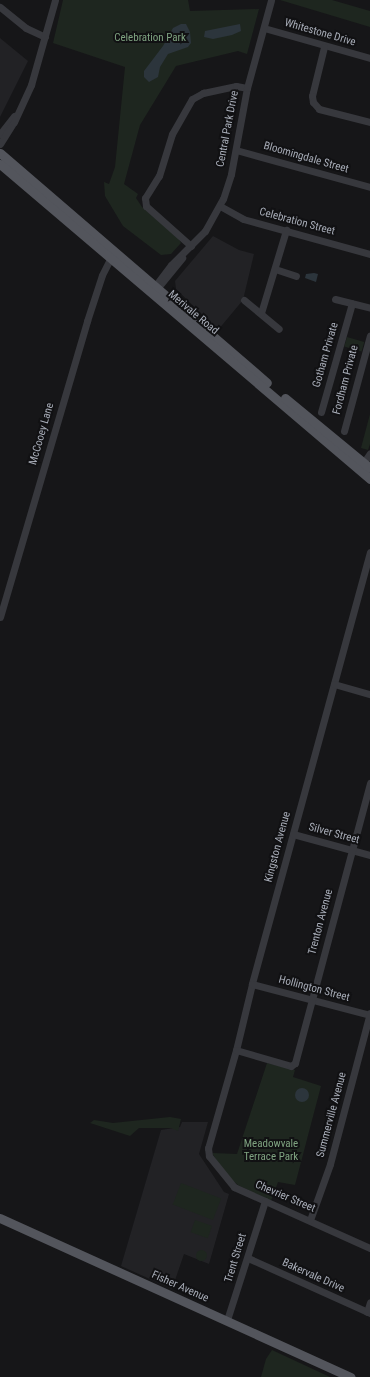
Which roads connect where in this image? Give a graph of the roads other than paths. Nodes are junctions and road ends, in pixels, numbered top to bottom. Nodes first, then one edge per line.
1 (54, 0) edge
2 (271, 0) edge
3 (0, 7) edge
4 (264, 28) junction
5 (45, 37) junction
6 (324, 47) junction
7 (370, 58) edge
8 (247, 88) junction
9 (21, 107) junction
10 (370, 122) edge
11 (0, 134) edge
12 (0, 144) edge
13 (236, 150) junction
14 (0, 153) edge
15 (0, 164) edge
16 (370, 187) edge
17 (220, 206) junction
18 (286, 230) junction
19 (189, 249) junction
20 (370, 254) edge
21 (110, 259) junction
22 (274, 269) junction
23 (296, 276) dead end
24 (157, 286) junction
25 (151, 293) junction
26 (335, 299) dead end
27 (244, 300) dead end
28 (352, 303) junction
29 (370, 308) edge
30 (261, 313) junction
31 (280, 328) dead end
32 (370, 335) edge
33 (321, 412) dead end
34 (344, 431) dead end
35 (370, 453) edge
36 (366, 467) edge
37 (370, 480) edge
38 (370, 552) edge
39 (0, 617) edge
40 (334, 684) junction
41 (370, 694) edge
42 (370, 783) edge
43 (293, 834) junction
44 (352, 850) junction
45 (370, 855) edge
46 (252, 984) junction
47 (311, 998) junction
48 (370, 1015) edge
49 (236, 1050) junction
50 (208, 1148) joint
51 (265, 1202) junction
52 (0, 1218) edge
53 (310, 1220) junction
54 (370, 1248) edge
55 (248, 1258) junction
56 (370, 1302) edge
57 (369, 1313) edge
58 (226, 1320) junction
59 (351, 1377) edge

1 - 5 street
2 - 4 street, Central Park Drive
3 - 5 street
4 - 6 street, Whitestone Drive
4 - 8 street, Central Park Drive
5 - 9 street
6 - 7 street, Whitestone Drive
6 - 10 street
8 - 13 street, Central Park Drive
8 - 19 street
9 - 11 street
9 - 12 street
13 - 16 street, Bloomingdale Street
13 - 17 street, Central Park Drive
14 - 24 main road, Merivale Road
15 - 21 main road, Merivale Road
17 - 18 street, Celebration Street
17 - 19 street, Central Park Drive
18 - 20 street, Celebration Street
18 - 22 street
19 - 24 street, Central Park Drive
21 - 25 main road, Merivale Road
21 - 39 street, McCooey Lane
22 - 23 street
22 - 30 street
24 - 25 street, Central Park Drive
24 - 36 main road, Merivale Road
25 - 36 main road, Merivale Road
26 - 28 street
27 - 30 street
28 - 29 street
28 - 33 street, Gotham Private
30 - 31 street
32 - 34 street, Fordham Private
35 - 36 street
36 - 37 main road, Merivale Road
38 - 40 street, Kingston Avenue
40 - 41 street
40 - 43 street, Kingston Avenue
42 - 44 street, Trenton Avenue
43 - 44 street, Silver Street
43 - 46 street, Kingston Avenue
44 - 45 street, Silver Street
44 - 47 street, Trenton Avenue
46 - 47 street, Hollington Street
46 - 49 street, Kingston Avenue
47 - 48 street, Hollington Street
47 - 49 street, Trenton Avenue
48 - 53 street, Summerville Avenue
49 - 50 street, Kingston Avenue
50 - 51 street, Chevrier Street
51 - 53 street, Chevrier Street
51 - 55 street, Trent Street
52 - 58 main road, Fisher Avenue
53 - 54 street, Chevrier Street
55 - 57 street, Bakervale Drive
55 - 58 street, Trent Street
56 - 57 street
58 - 59 main road, Fisher Avenue

